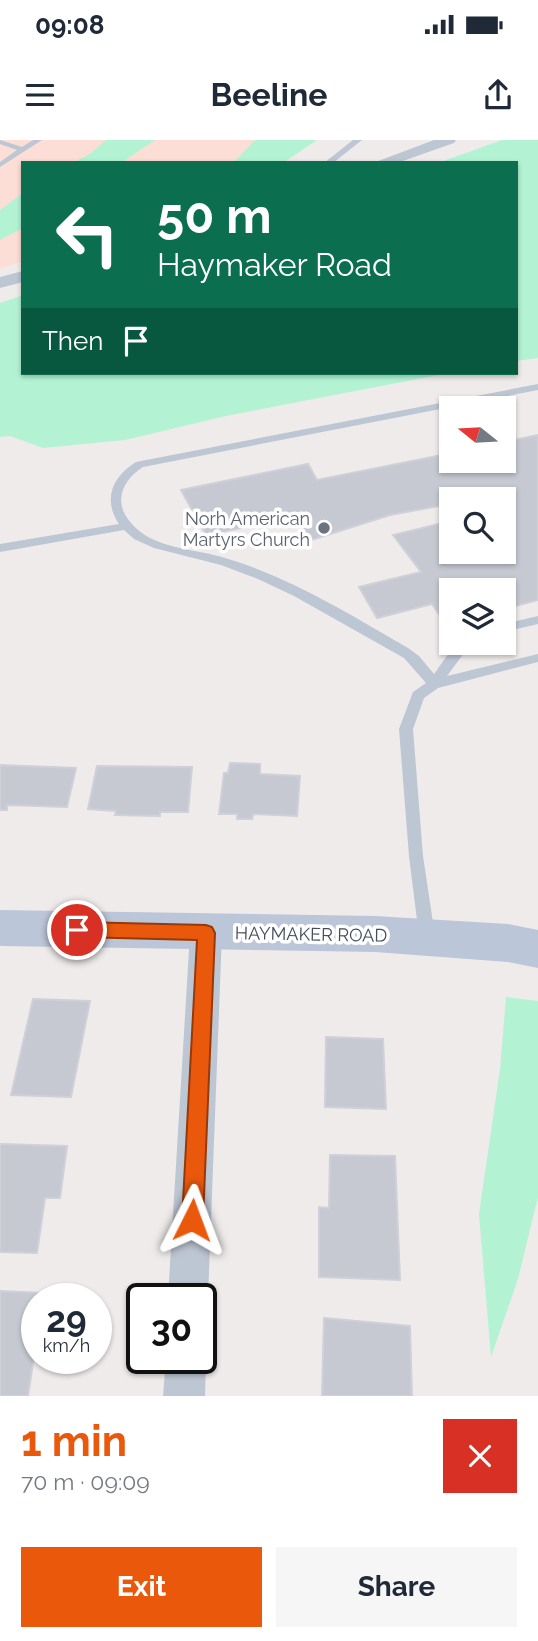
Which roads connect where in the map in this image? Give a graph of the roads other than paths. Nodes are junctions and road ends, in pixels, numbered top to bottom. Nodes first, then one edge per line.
1 (38, 140) edge
2 (358, 140) edge
3 (449, 140) edge
4 (0, 141) edge
5 (23, 150) junction
6 (331, 161) edge
7 (387, 161) edge
8 (0, 164) edge
9 (21, 277) edge
10 (0, 283) edge
11 (538, 387) edge
12 (127, 526) junction
13 (0, 548) edge
14 (538, 620) edge
15 (516, 625) edge
16 (455, 655) edge
17 (538, 658) edge
18 (434, 684) junction
19 (0, 928) edge
20 (206, 933) junction
21 (427, 938) junction
22 (538, 949) edge
23 (189, 1283) edge
24 (185, 1374) edge
25 (184, 1396) edge

1 - 5 lane
2 - 6 lane
3 - 7 street
4 - 5 lane
5 - 8 lane
9 - 10 street
11 - 12 lane
12 - 13 lane
12 - 18 lane
14 - 15 lane
16 - 18 lane
17 - 18 lane
18 - 21 lane
19 - 20 main road, HAYMAKER ROAD
20 - 21 main road, HAYMAKER ROAD
20 - 23 street
21 - 22 main road, HAYMAKER ROAD
24 - 25 street

